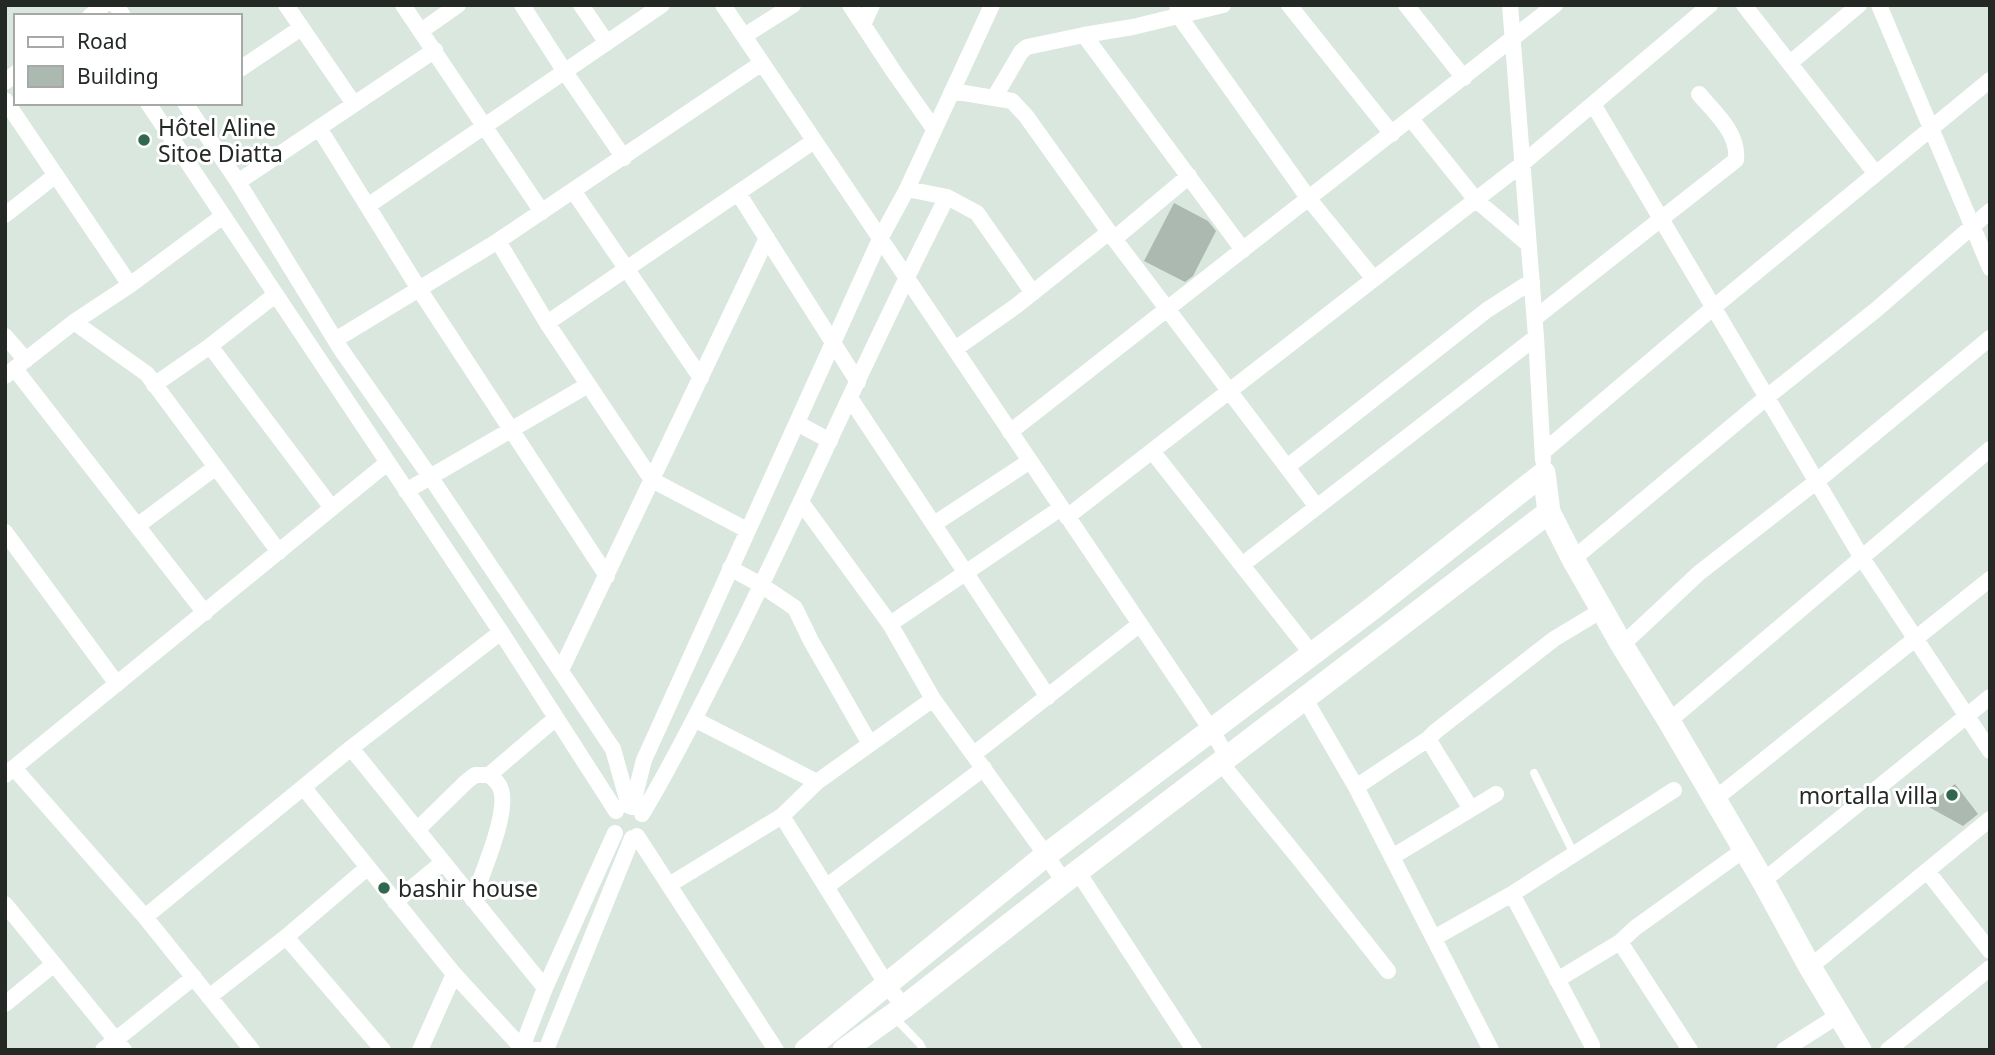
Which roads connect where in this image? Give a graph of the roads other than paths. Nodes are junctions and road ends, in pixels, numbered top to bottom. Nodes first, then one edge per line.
1 (286, 5) edge
2 (403, 5) edge
3 (458, 5) edge
4 (522, 5) edge
5 (581, 5) edge
6 (662, 5) edge
7 (723, 5) edge
8 (793, 5) edge
9 (850, 5) edge
10 (872, 5) edge
11 (992, 5) edge
12 (1223, 5) edge
13 (1289, 5) edge
14 (1406, 5) edge
15 (1510, 5) edge
16 (1555, 5) edge
17 (1710, 5) edge
18 (1744, 5) edge
19 (1859, 5) edge
20 (1878, 5) edge
21 (1178, 11) edge
22 (863, 24) junction
23 (301, 28) junction
24 (421, 30) junction
25 (1084, 35) junction
26 (744, 36) junction
27 (1512, 40) junction
28 (607, 43) junction
29 (435, 50) junction
30 (762, 63) junction
31 (1790, 63) junction
32 (242, 68) edge
33 (565, 72) junction
34 (1464, 78) junction
35 (1990, 80) edge
36 (953, 90) junction
37 (1699, 94) dead end
38 (994, 97) junction
39 (5, 100) edge
40 (354, 104) junction
41 (1594, 104) junction
42 (149, 105) edge
43 (188, 105) edge
44 (1411, 119) junction
45 (484, 126) junction
46 (319, 128) junction
47 (1932, 128) junction
48 (934, 129) junction
49 (1392, 134) junction
50 (814, 141) junction
51 (624, 158) junction
52 (1522, 164) junction
53 (1876, 174) junction
54 (56, 175) junction
55 (1189, 176) junction
56 (238, 182) junction
57 (907, 189) junction
58 (574, 192) junction
59 (738, 193) junction
60 (947, 197) junction
61 (1309, 198) junction
62 (1476, 200) junction
63 (369, 205) junction
64 (1990, 211) edge
65 (542, 212) junction
66 (5, 215) edge
67 (223, 216) junction
68 (1661, 218) junction
69 (1972, 226) junction
70 (1112, 235) junction
71 (767, 239) junction
72 (880, 239) junction
73 (498, 242) junction
74 (1529, 245) junction
75 (1244, 250) junction
76 (1990, 268) edge
77 (626, 269) junction
78 (906, 277) junction
79 (1374, 279) junction
80 (1532, 281) junction
81 (130, 285) junction
82 (419, 289) junction
83 (1033, 293) junction
84 (275, 295) junction
85 (1714, 307) junction
86 (1168, 309) junction
87 (1535, 318) junction
88 (74, 323) junction
89 (547, 323) junction
90 (5, 336) edge
91 (1536, 337) junction
92 (1990, 338) edge
93 (834, 344) junction
94 (210, 346) junction
95 (339, 346) junction
96 (955, 349) junction
97 (322, 364) junction
98 (15, 368) edge
99 (701, 377) junction
100 (858, 382) junction
101 (588, 384) junction
102 (154, 385) junction
103 (1230, 391) junction
104 (1767, 397) junction
105 (850, 398) junction
106 (797, 423) junction
107 (512, 430) junction
108 (1010, 432) junction
109 (830, 441) junction
110 (1990, 449) edge
111 (1152, 451) junction
112 (1030, 461) junction
113 (1543, 462) junction
114 (387, 463) junction
115 (216, 467) junction
116 (1287, 467) junction
117 (431, 478) junction
118 (652, 480) junction
119 (1817, 481) junction
120 (406, 491) junction
121 (801, 502) junction
122 (1317, 507) junction
123 (332, 508) junction
124 (1064, 512) junction
125 (1549, 512) junction
126 (934, 524) junction
127 (137, 526) junction
128 (747, 530) junction
129 (5, 532) edge
130 (279, 552) junction
131 (1862, 558) junction
132 (1573, 559) junction
133 (1242, 565) junction
134 (730, 568) junction
135 (966, 572) junction
136 (607, 576) junction
137 (1990, 579) edge
138 (761, 585) junction
139 (1602, 610) junction
140 (205, 613) junction
141 (890, 624) junction
142 (1140, 624) junction
143 (500, 632) junction
144 (1915, 638) junction
145 (1622, 645) junction
146 (1312, 654) junction
147 (561, 670) junction
148 (117, 684) junction
149 (1048, 697) junction
150 (1990, 697) edge
151 (933, 699) junction
152 (1305, 699) junction
153 (1966, 716) junction
154 (556, 718) junction
155 (694, 719) junction
156 (1669, 721) junction
157 (1212, 731) junction
158 (1428, 740) junction
159 (870, 744) junction
160 (351, 748) junction
161 (1990, 751) edge
162 (974, 754) junction
163 (1224, 761) junction
164 (984, 768) junction
165 (8, 772) edge
166 (1534, 773) dead end
167 (489, 775) junction
168 (817, 782) junction
169 (1356, 787) junction
170 (304, 788) junction
171 (1674, 790) dead end
172 (1496, 794) dead end
173 (1715, 799) junction
174 (1471, 809) junction
175 (630, 810) junction
176 (782, 816) junction
177 (1990, 819) edge
178 (417, 830) junction
179 (615, 832) junction
180 (635, 837) junction
181 (1745, 849) junction
182 (1574, 854) junction
183 (1046, 855) junction
184 (1392, 857) junction
185 (442, 863) junction
186 (367, 868) junction
187 (1927, 871) junction
188 (1071, 877) junction
189 (1763, 881) junction
190 (669, 885) junction
191 (826, 887) junction
192 (1512, 894) junction
193 (472, 900) junction
194 (395, 902) junction
195 (8, 911) edge
196 (145, 917) junction
197 (286, 937) junction
198 (1434, 938) junction
199 (1620, 942) junction
200 (1990, 951) edge
201 (54, 964) junction
202 (1810, 967) junction
203 (1990, 968) edge
204 (1388, 971) dead end
205 (454, 974) junction
206 (194, 977) junction
207 (1557, 980) junction
208 (887, 985) junction
209 (545, 988) junction
210 (209, 997) junction
211 (5, 1004) edge
212 (898, 1011) junction
213 (1839, 1015) junction
214 (114, 1047) edge
215 (527, 1049) edge
216 (252, 1050) edge
217 (383, 1050) edge
218 (420, 1050) edge
219 (546, 1050) edge
220 (776, 1050) edge
221 (806, 1050) edge
222 (844, 1050) edge
223 (923, 1050) edge
224 (1194, 1050) edge
225 (1491, 1050) edge
226 (1591, 1050) edge
227 (1690, 1050) edge
228 (1784, 1050) edge
229 (1860, 1050) edge
230 (1888, 1050) edge

1 - 23 street
2 - 24 street
3 - 24 street
4 - 33 street
5 - 28 street
6 - 28 street
7 - 26 street
8 - 26 street
9 - 22 street
10 - 22 street
11 - 36 street
12 - 21 street
13 - 49 street
14 - 34 street
15 - 27 street
16 - 27 street
17 - 41 street
18 - 31 street
19 - 31 street
20 - 47 street
21 - 25 street
21 - 61 street
22 - 48 street
23 - 32 street
23 - 40 street
24 - 29 street
25 - 38 street
25 - 55 street
26 - 30 street
27 - 34 street
27 - 52 street
28 - 33 street
29 - 40 street
29 - 45 street
30 - 50 street
30 - 51 street
31 - 53 street
33 - 45 street
33 - 51 street
34 - 44 street
35 - 47 street
36 - 38 street
36 - 48 street
37 - 68 street
38 - 70 street
39 - 54 street
40 - 46 street
41 - 52 street
41 - 68 street
42 - 67 street
43 - 56 street
44 - 49 street
44 - 62 street
45 - 63 street
45 - 65 street
46 - 56 street
46 - 63 street
47 - 53 street
47 - 69 street
48 - 57 street
49 - 61 street
50 - 59 street
50 - 72 street
51 - 58 street
52 - 62 street
52 - 74 street
53 - 85 street
54 - 66 street
54 - 81 street
55 - 70 street
55 - 75 street
56 - 95 street
57 - 60 street
57 - 72 street
58 - 65 street
58 - 77 street
59 - 71 street
59 - 77 street
60 - 78 street
60 - 83 street
61 - 75 street
61 - 79 street
62 - 74 street
62 - 79 street
63 - 82 street
64 - 69 street
65 - 73 street
67 - 81 street
67 - 84 street
68 - 85 street
68 - 87 street
69 - 76 street
69 - 104 street
70 - 83 street
70 - 86 street
71 - 93 street
71 - 99 street
72 - 78 street
72 - 93 street
73 - 82 street
73 - 89 street
74 - 80 street
75 - 86 street
77 - 89 street
77 - 99 street
78 - 96 street
78 - 100 street
79 - 103 street
80 - 87 street
80 - 116 street
81 - 88 street
82 - 95 street
82 - 107 street
83 - 96 street
84 - 94 street
84 - 97 street
85 - 104 street
85 - 113 street
86 - 103 street
86 - 108 street
87 - 91 street
88 - 98 street
88 - 102 street
89 - 101 street
90 - 98 street
91 - 113 street
91 - 122 street
92 - 119 street
93 - 100 street
93 - 106 street
94 - 102 street
94 - 123 street
95 - 97 street
95 - 117 street
96 - 108 street
97 - 114 street
98 - 127 street
99 - 118 street
100 - 105 street
101 - 107 street
101 - 118 street
102 - 115 street
103 - 111 street
103 - 116 street
104 - 119 street
104 - 132 street
105 - 109 street
105 - 126 street
106 - 109 street
106 - 128 street
107 - 117 street
107 - 136 street
108 - 112 street
109 - 121 street
110 - 131 street
111 - 124 street
111 - 133 street
112 - 124 street
112 - 126 street
113 - 125 street
113 - 146 street
114 - 120 street
114 - 123 street
115 - 127 street
115 - 130 street
116 - 122 street
117 - 120 street
117 - 147 street
118 - 128 street
118 - 136 street
119 - 131 street
119 - 145 street
120 - 143 street
121 - 138 street
121 - 141 street
122 - 133 street
123 - 130 street
124 - 135 street
124 - 142 street
125 - 132 street
125 - 152 street
126 - 135 street
127 - 140 street
128 - 134 street
129 - 148 street
130 - 140 street
131 - 144 street
131 - 156 street
132 - 139 street
133 - 146 street
134 - 138 street
134 - 175 street
135 - 141 street
135 - 149 street
136 - 147 street
137 - 144 street
138 - 155 street
138 - 159 street
139 - 145 street
139 - 158 street
140 - 148 street
141 - 151 street
142 - 149 street
142 - 157 street
143 - 154 street
143 - 160 street
144 - 153 street
144 - 173 street
145 - 156 street
146 - 157 street
147 - 175 street
148 - 165 street
149 - 162 street
150 - 153 street
151 - 159 street
151 - 162 street
152 - 163 street
152 - 169 street
153 - 161 street
153 - 189 street
154 - 167 street
154 - 175 street
155 - 168 street
155 - 175 street
156 - 173 street
157 - 163 street
157 - 183 street
158 - 169 street
158 - 174 street
159 - 168 street
160 - 170 street
160 - 178 street
162 - 164 street
163 - 188 street
163 - 204 street
164 - 183 street
164 - 191 street
165 - 196 street
166 - 182 lane
167 - 178 street
167 - 193 street
168 - 176 street
169 - 184 street
170 - 186 street
170 - 196 street
171 - 182 street
172 - 174 street
173 - 181 street
174 - 184 street
175 - 179 street
175 - 180 street
176 - 190 street
176 - 191 street
177 - 187 street
178 - 185 street
179 - 180 street
179 - 209 street
180 - 190 street
180 - 219 street
181 - 189 street
181 - 199 street
182 - 192 street
183 - 188 street
183 - 208 street
184 - 198 street
185 - 193 street
185 - 194 street
186 - 194 street
186 - 197 street
187 - 200 street
187 - 202 street
188 - 212 street
188 - 224 street
189 - 202 street
190 - 220 street
191 - 208 street
192 - 198 street
192 - 207 street
193 - 209 street
194 - 205 street
195 - 201 street
196 - 206 street
197 - 210 street
197 - 217 street
198 - 225 street
199 - 207 street
199 - 227 street
201 - 211 street
201 - 214 street
202 - 213 street
203 - 230 street
205 - 215 street
205 - 218 street
206 - 210 street
206 - 214 street
207 - 226 street
208 - 212 street
208 - 221 street
209 - 215 street
210 - 216 street
212 - 222 street
212 - 223 lane
213 - 228 street
213 - 229 street

